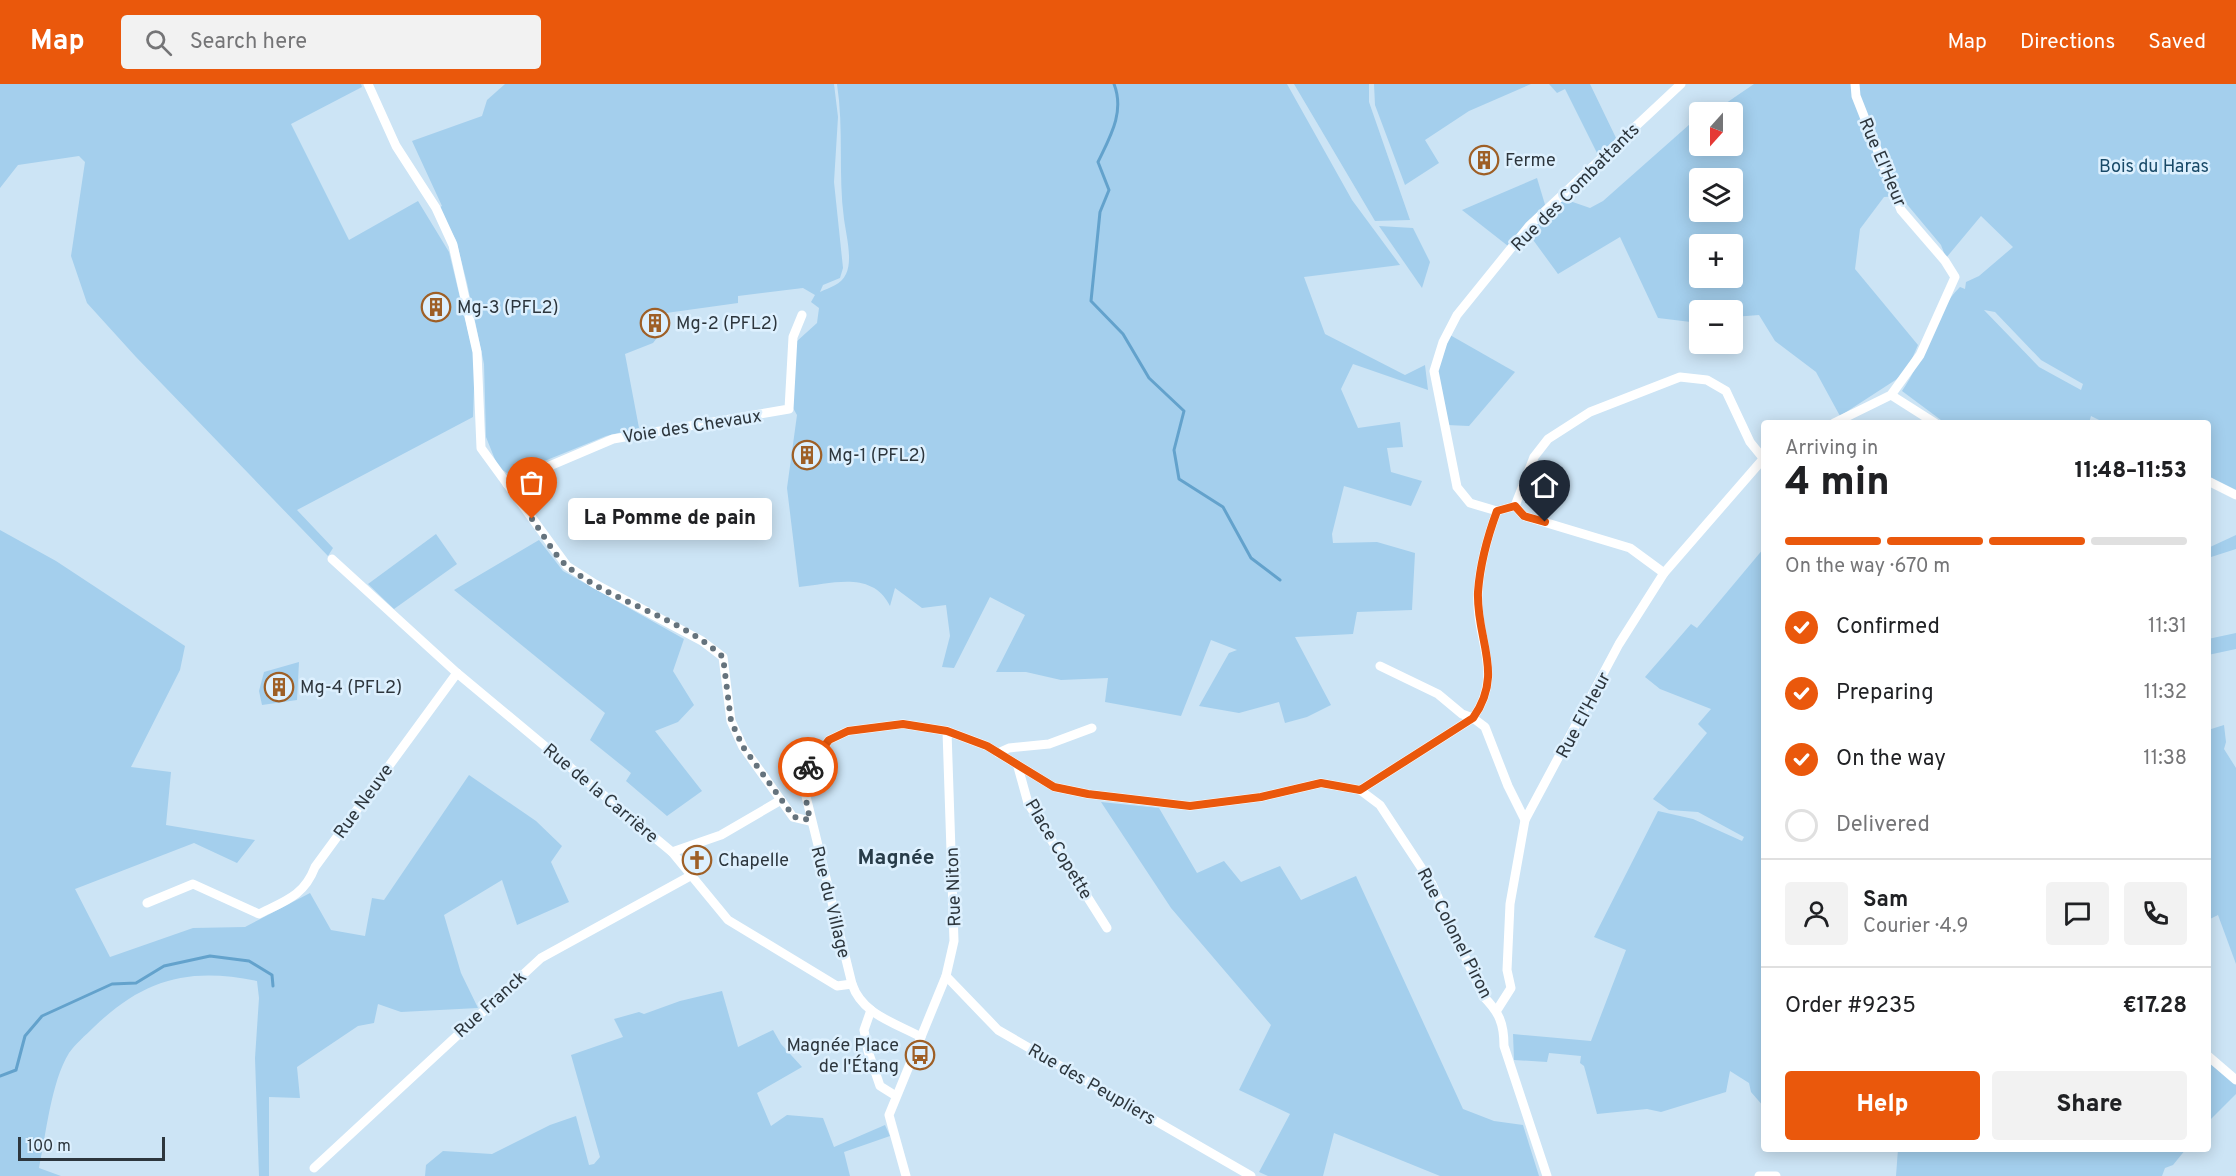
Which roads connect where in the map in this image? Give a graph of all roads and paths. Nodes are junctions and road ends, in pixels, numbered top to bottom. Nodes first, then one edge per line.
1 (1681, 84) edge
2 (1855, 84) edge
3 (372, 86) edge
4 (802, 315) dead end
5 (1891, 395) junction
6 (1840, 420) edge
7 (1930, 420) edge
8 (1761, 456) edge
9 (1761, 460) edge
10 (2211, 482) edge
11 (507, 484) junction
12 (2236, 495) edge
13 (1515, 506) junction
14 (1497, 511) junction
15 (332, 559) dead end
16 (1664, 573) junction
17 (1380, 666) dead end
18 (457, 673) junction
19 (1473, 718) junction
20 (1092, 728) dead end
21 (947, 731) junction
22 (829, 740) joint
23 (998, 753) junction
24 (1018, 767) junction
25 (1360, 790) junction
26 (781, 800) junction
27 (810, 820) junction
28 (1525, 820) junction
29 (672, 852) junction
30 (692, 875) junction
31 (147, 903) dead end
32 (1107, 928) dead end
33 (946, 976) junction
34 (852, 984) junction
35 (871, 1010) junction
36 (1497, 1010) junction
37 (921, 1037) junction
38 (2211, 1059) edge
39 (2236, 1080) edge
40 (896, 1096) junction
41 (314, 1168) dead end
42 (906, 1176) edge
43 (1251, 1176) edge
44 (1547, 1176) edge
45 (1759, 1176) edge
46 (1776, 1176) edge

1 - 14 street, Rue des Combattants
2 - 5 street, Rue El'Heur
3 - 11 street
4 - 11 street, Voie des Chevaux
5 - 6 street, Rue El'Heur
5 - 7 street
8 - 13 street
9 - 16 street, Rue El'Heur
10 - 12 street
11 - 26 street, Rue du Village
13 - 14 street
13 - 16 street
14 - 19 street
15 - 18 street, Rue de la Carrière
16 - 28 street, Rue El'Heur
17 - 19 street
18 - 29 street, Rue de la Carrière
18 - 31 street, Rue Neuve
19 - 25 street
19 - 28 street
20 - 23 street
21 - 22 street, Rue Colonel Piron
21 - 23 street, Rue Colonel Piron
21 - 33 street, Rue Niton
22 - 27 street, Rue du Village
23 - 24 street, Rue Colonel Piron
24 - 25 street, Rue Colonel Piron
24 - 32 street, Place Copette
25 - 36 street, Rue Colonel Piron
26 - 27 street, Rue du Village
26 - 29 street
27 - 34 street, Rue du Village
28 - 36 street, Rue El'Heur
29 - 30 street, Rue de la Carrière
30 - 34 street, Rue de la Carrière
30 - 41 street, Rue Franck
33 - 37 street, Rue Niton
33 - 43 street, Rue des Peupliers
34 - 35 street
35 - 37 street
35 - 40 street
36 - 44 street, Rue Colonel Piron
37 - 40 street, Rue Niton
38 - 39 street
40 - 42 street, Rue Niton
45 - 46 street

